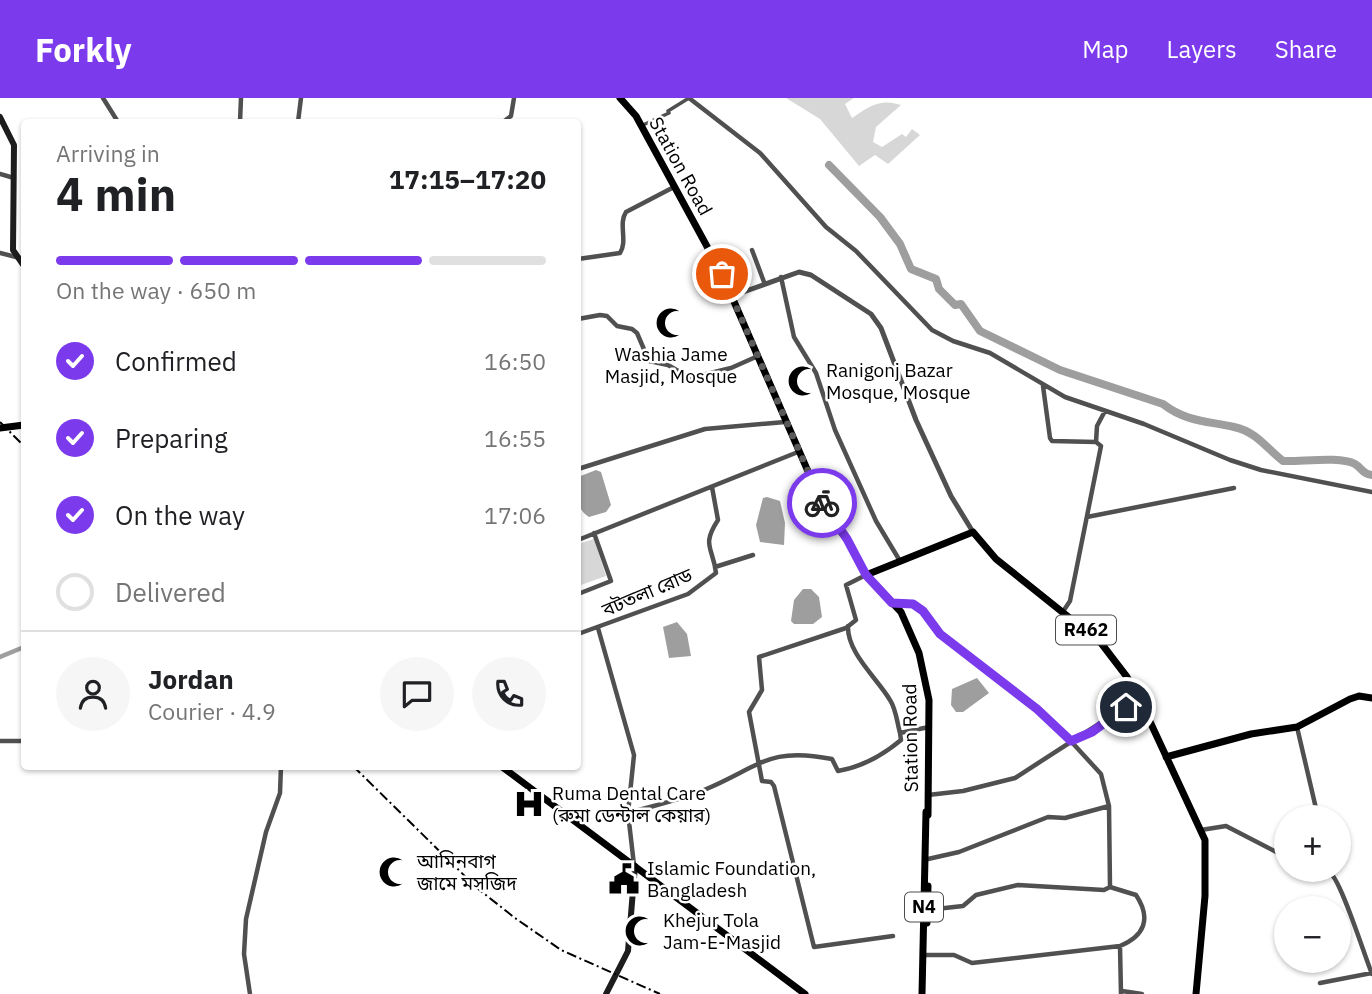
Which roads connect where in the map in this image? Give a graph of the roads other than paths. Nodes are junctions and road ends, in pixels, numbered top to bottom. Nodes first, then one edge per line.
1 (103, 98) edge
2 (241, 98) edge
3 (301, 98) edge
4 (514, 98) edge
5 (620, 98) edge
6 (689, 98) edge
7 (0, 117) edge
8 (116, 119) edge
9 (240, 119) edge
10 (298, 119) edge
11 (508, 119) edge
12 (641, 125) junction
13 (0, 174) edge
14 (15, 178) junction
15 (674, 186) junction
16 (752, 250) dead end
17 (0, 253) edge
18 (20, 259) edge
19 (581, 259) edge
20 (780, 276) junction
21 (764, 282) junction
22 (732, 296) junction
23 (581, 318) edge
24 (758, 356) junction
25 (1043, 385) junction
26 (1105, 411) junction
27 (785, 422) junction
28 (21, 425) edge
29 (0, 428) edge
30 (1096, 442) junction
31 (798, 452) junction
32 (581, 468) edge
33 (712, 487) junction
34 (1234, 488) dead end
35 (1372, 492) edge
36 (1087, 517) junction
37 (972, 532) junction
38 (594, 533) junction
39 (581, 539) edge
40 (753, 555) dead end
41 (900, 561) junction
42 (715, 567) junction
43 (866, 575) junction
44 (581, 593) edge
45 (892, 603) junction
46 (1064, 610) junction
47 (848, 626) junction
48 (598, 628) junction
49 (581, 633) edge
50 (1139, 698) junction
51 (1372, 698) edge
52 (929, 727) junction
53 (1297, 727) junction
54 (900, 733) junction
55 (0, 741) edge
56 (21, 741) edge
57 (1071, 741) junction
58 (1166, 757) junction
59 (757, 762) junction
60 (281, 770) edge
61 (505, 770) edge
62 (928, 795) junction
63 (1315, 805) edge
64 (1109, 806) junction
65 (628, 813) junction
66 (926, 816) junction
67 (1201, 830) junction
68 (1274, 851) edge
69 (928, 859) junction
70 (635, 866) junction
71 (1338, 882) edge
72 (1110, 887) junction
73 (928, 910) junction
74 (893, 936) dead end
75 (1120, 946) junction
76 (926, 955) junction
77 (1372, 973) edge
78 (1320, 982) dead end
79 (1121, 992) edge
80 (250, 994) edge
81 (606, 994) edge
82 (804, 994) edge
83 (923, 994) edge
84 (1142, 994) edge
85 (1196, 994) edge

1 - 8 street
2 - 9 street
3 - 10 street
4 - 11 street
5 - 12 main road, Station Road
6 - 12 street
6 - 25 street
7 - 14 main road
12 - 15 main road, Station Road
13 - 14 street
14 - 18 main road
15 - 19 street
15 - 22 main road, Station Road
16 - 21 street
17 - 18 street
20 - 21 street
20 - 37 street
20 - 41 street
21 - 22 street
22 - 24 main road, Station Road
23 - 24 street
24 - 27 main road, Station Road
25 - 26 street
25 - 30 street
26 - 30 street
26 - 35 street
27 - 31 main road, Station Road
27 - 32 street
28 - 29 main road
30 - 36 street
31 - 33 street
31 - 43 main road, Station Road
33 - 38 street
33 - 42 street, বটতলা রোড
34 - 36 street
36 - 46 street
37 - 41 main road
37 - 46 main road, R462
38 - 39 street
38 - 44 street
40 - 42 street
41 - 43 main road
42 - 48 street, বটতলা রোড
43 - 45 main road, Station Road
43 - 47 street
45 - 52 main road, Station Road
45 - 57 street
46 - 50 main road, R462
47 - 54 street
47 - 59 street
48 - 49 street, বটতলা রোড
48 - 65 street
50 - 57 street
50 - 58 main road, R462
51 - 53 main road
52 - 54 street
52 - 62 main road, Station Road
53 - 58 main road
53 - 63 street
54 - 59 street
55 - 56 street
57 - 62 street
57 - 64 street
58 - 67 main road
59 - 65 street
59 - 74 street
60 - 80 street
61 - 70 main road
62 - 66 main road, Station Road
64 - 69 street
64 - 72 street
65 - 70 street
66 - 69 main road, Station Road
66 - 83 main road, N4
67 - 68 street
67 - 85 main road
69 - 73 main road, Station Road
70 - 81 main road
70 - 82 main road
71 - 77 street
72 - 73 street
72 - 75 street
73 - 76 main road, Station Road
75 - 76 street
75 - 79 street
76 - 83 main road, Station Road
77 - 78 street
79 - 84 street

